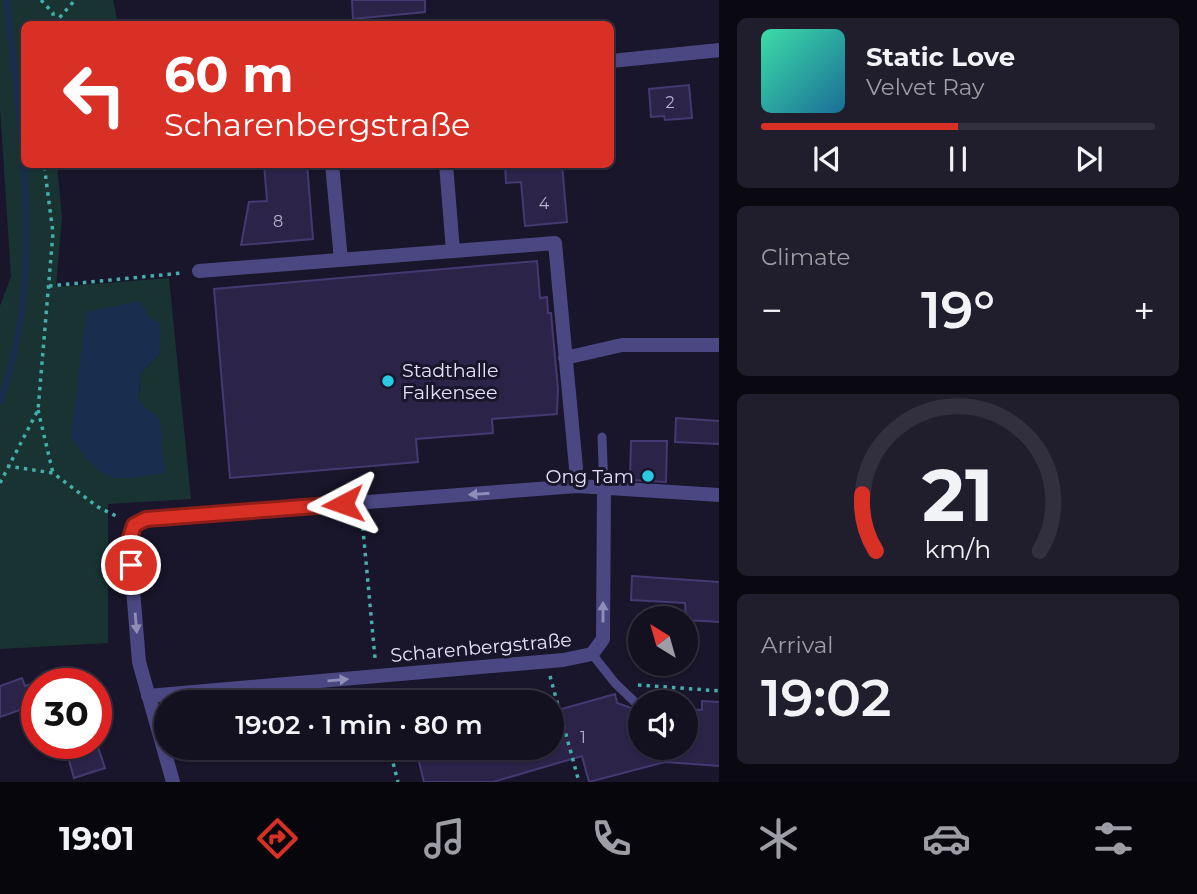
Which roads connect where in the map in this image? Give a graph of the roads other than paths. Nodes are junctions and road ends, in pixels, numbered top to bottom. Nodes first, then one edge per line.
1 (719, 50) edge
2 (614, 61) edge
3 (332, 168) edge
4 (446, 168) edge
5 (453, 251) junction
6 (341, 261) junction
7 (199, 271) road end
8 (719, 345) edge
9 (565, 358) junction
10 (602, 437) dead end
11 (576, 468) dead end
12 (604, 490) junction
13 (719, 495) edge
14 (592, 654) junction
15 (628, 695) edge
16 (148, 696) junction
17 (173, 782) edge

1 - 2 street
3 - 6 street
4 - 5 street
5 - 6 street
5 - 9 street
6 - 7 street
8 - 9 street
9 - 11 street
10 - 12 lane
12 - 13 street
14 -> 12 street, Scharenbergstraße
12 -> 16 street
14 - 15 lane
16 -> 14 street, Scharenbergstraße
16 - 17 street

